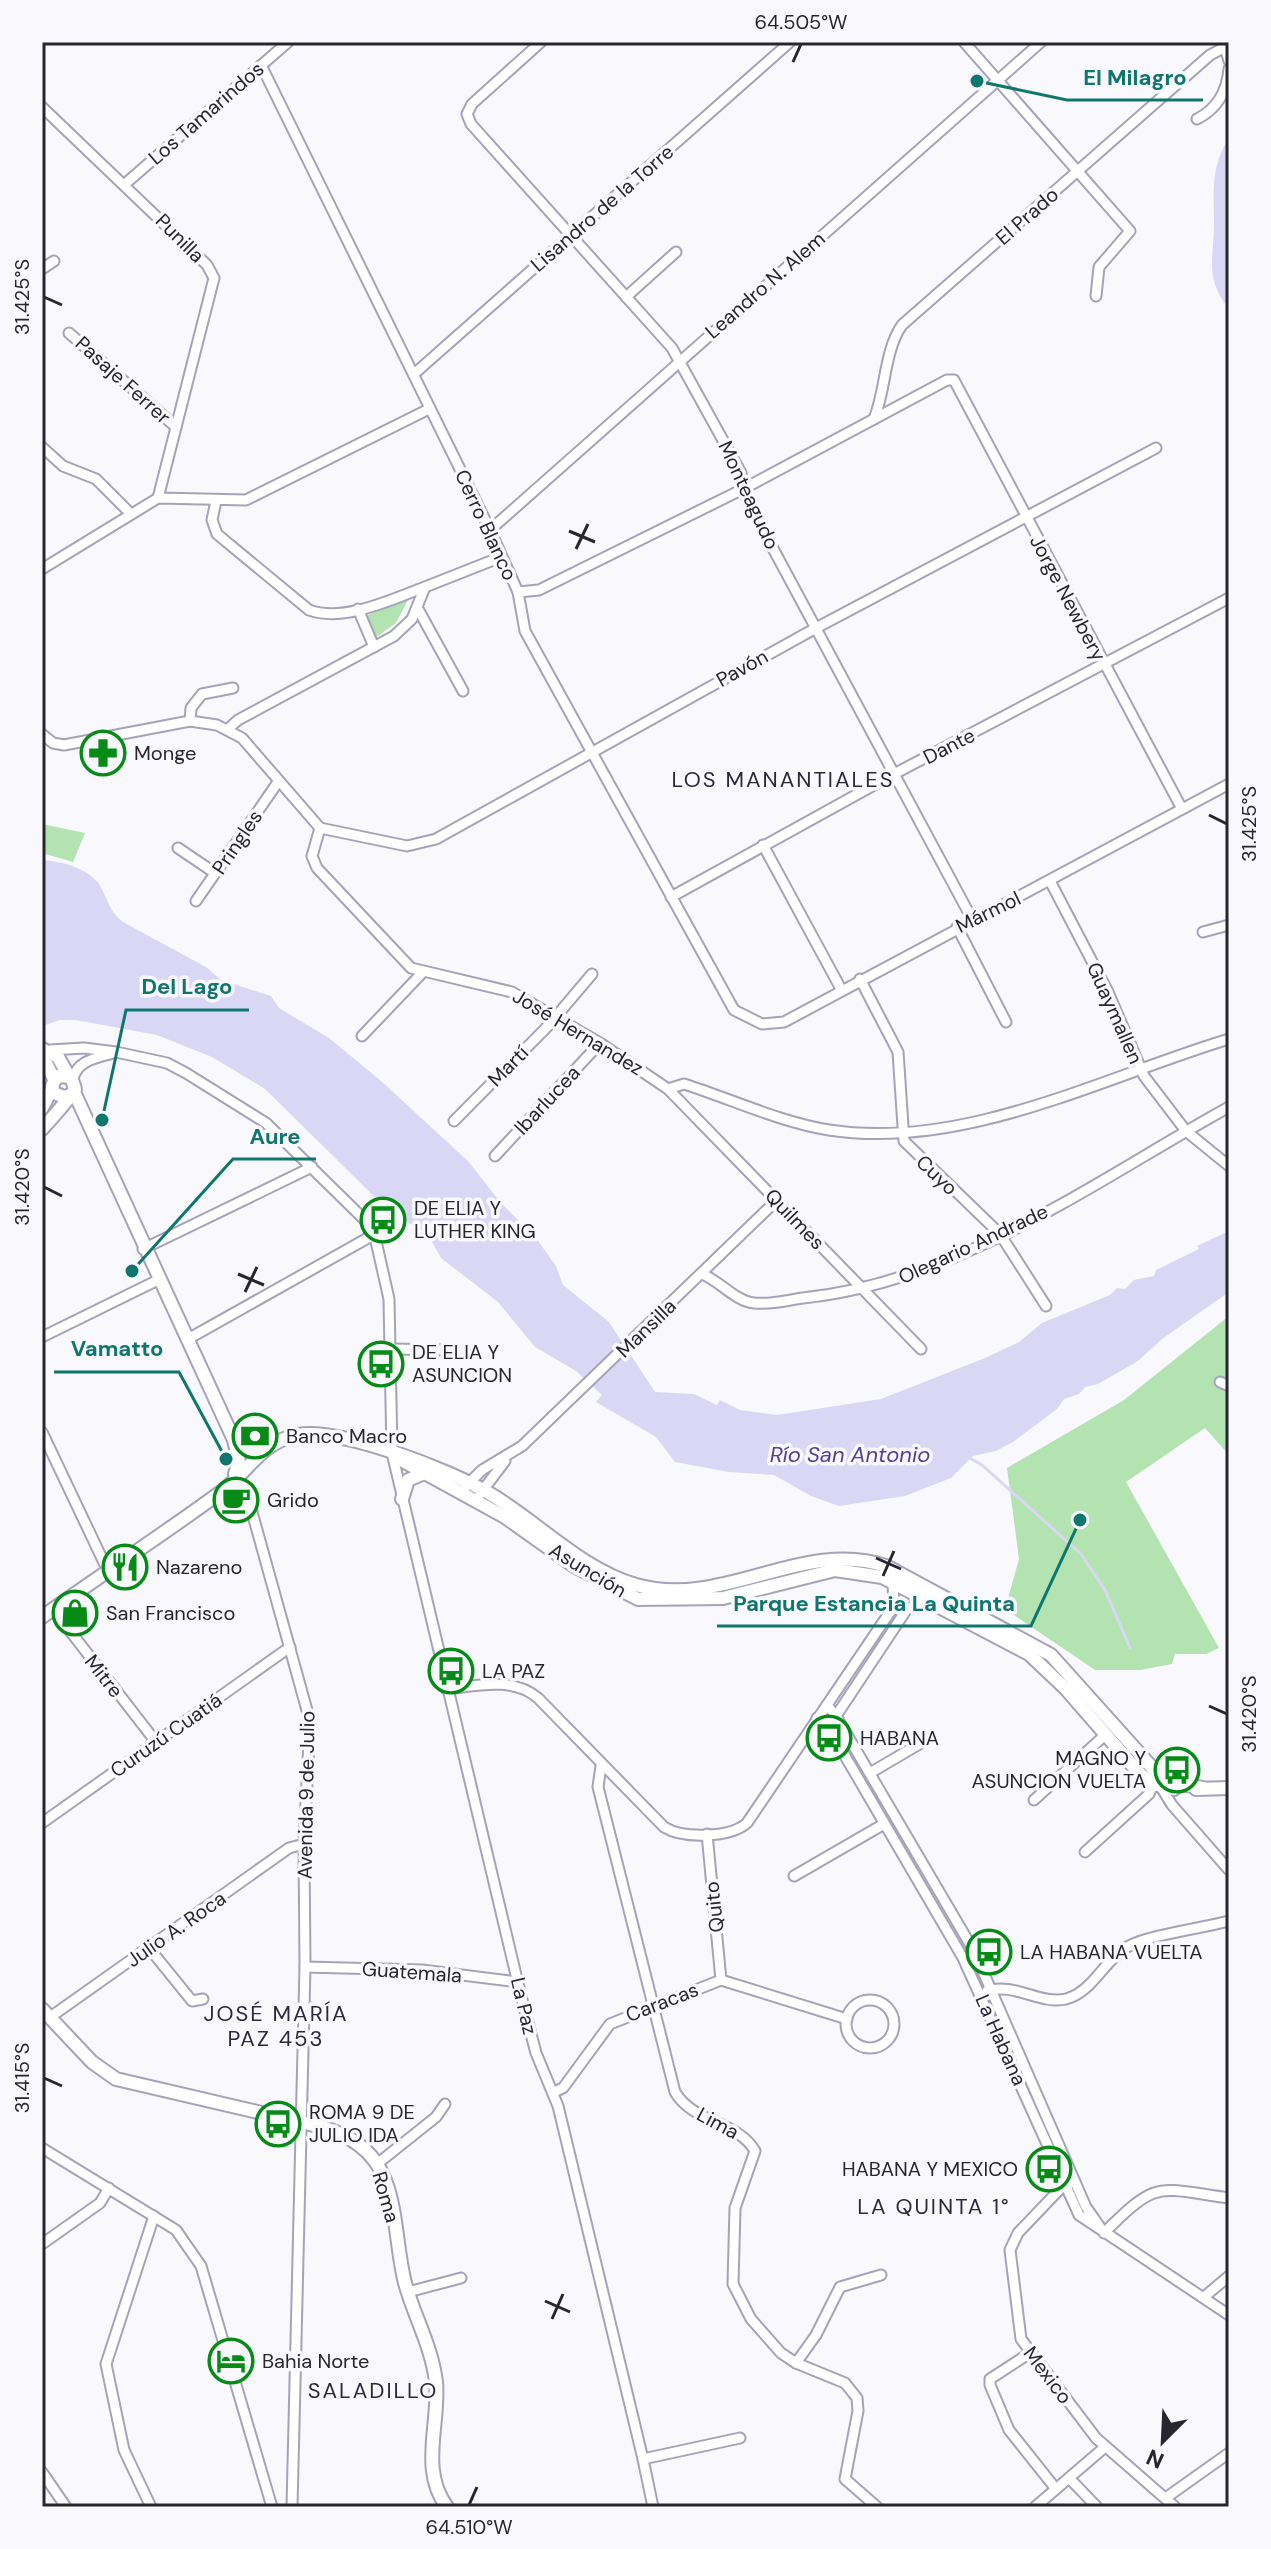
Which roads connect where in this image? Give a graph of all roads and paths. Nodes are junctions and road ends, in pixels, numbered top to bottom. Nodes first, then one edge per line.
1 (541, 42) edge
2 (790, 42) edge
3 (964, 42) edge
4 (1041, 42) edge
5 (286, 43) edge
6 (1227, 46) edge
7 (1229, 61) edge
8 (261, 65) junction
9 (1229, 69) edge
10 (997, 80) junction
11 (44, 112) edge
12 (1197, 119) dead end
13 (1077, 172) junction
14 (125, 184) junction
15 (570, 235) junction
16 (676, 252) dead end
17 (54, 261) dead end
18 (42, 269) edge
19 (1096, 296) dead end
20 (626, 297) junction
21 (69, 333) dead end
22 (679, 359) junction
23 (414, 374) junction
24 (882, 398) junction
25 (429, 409) junction
26 (893, 409) junction
27 (874, 419) junction
28 (176, 427) junction
29 (42, 447) edge
30 (1156, 448) dead end
31 (745, 488) junction
32 (158, 498) junction
33 (216, 501) junction
34 (131, 514) junction
35 (1025, 517) junction
36 (490, 530) junction
37 (501, 557) junction
38 (43, 565) edge
39 (425, 587) junction
40 (518, 592) junction
41 (1229, 598) edge
42 (358, 609) junction
43 (418, 609) junction
44 (816, 628) junction
45 (374, 647) junction
46 (1104, 666) junction
47 (233, 688) dead end
48 (463, 691) dead end
49 (190, 721) junction
50 (228, 729) junction
51 (42, 734) edge
52 (591, 750) junction
53 (894, 774) junction
54 (278, 782) junction
55 (1229, 784) edge
56 (1182, 809) junction
57 (320, 828) junction
58 (763, 845) junction
59 (178, 848) dead end
60 (215, 873) junction
61 (1050, 881) junction
62 (671, 897) junction
63 (196, 901) dead end
64 (972, 919) junction
65 (1229, 925) edge
66 (957, 927) junction
67 (1203, 932) dead end
68 (423, 972) junction
69 (592, 974) dead end
70 (860, 979) junction
71 (841, 989) junction
72 (556, 1017) junction
73 (746, 1017) joint
74 (1006, 1022) dead end
75 (362, 1036) dead end
76 (1229, 1039) edge
77 (600, 1043) junction
78 (80, 1048) junction
79 (43, 1051) edge
80 (116, 1052) junction
81 (1139, 1067) junction
82 (64, 1081) junction
83 (668, 1089) junction
84 (1229, 1107) edge
85 (42, 1108) edge
86 (454, 1121) dead end
87 (42, 1129) edge
88 (902, 1131) junction
89 (1186, 1131) junction
90 (495, 1156) dead end
91 (1229, 1166) edge
92 (312, 1167) junction
93 (777, 1200) junction
94 (375, 1234) junction
95 (1000, 1234) junction
96 (143, 1249) junction
97 (702, 1274) junction
98 (158, 1280) junction
99 (863, 1289) junction
100 (1046, 1306) dead end
101 (42, 1337) edge
102 (188, 1339) junction
103 (391, 1349) junction
104 (921, 1349) dead end
105 (448, 1350) dead end
106 (42, 1432) edge
107 (234, 1440) junction
108 (263, 1449) junction
109 (392, 1453) junction
110 (513, 1453) junction
111 (422, 1474) junction
112 (230, 1484) junction
113 (473, 1491) junction
114 (402, 1499) junction
115 (107, 1569) junction
116 (893, 1582) junction
117 (929, 1601) junction
118 (47, 1613) edge
119 (986, 1624) junction
120 (290, 1647) junction
121 (446, 1689) junction
122 (827, 1705) junction
123 (836, 1716) junction
124 (817, 1718) junction
125 (827, 1725) junction
126 (1105, 1735) junction
127 (805, 1738) junction
128 (156, 1742) junction
129 (921, 1743) dead end
130 (601, 1766) junction
131 (870, 1773) junction
132 (1157, 1785) junction
133 (1203, 1788) junction
134 (1229, 1788) edge
135 (1034, 1800) dead end
136 (42, 1823) edge
137 (884, 1824) junction
138 (707, 1834) junction
139 (304, 1844) junction
140 (1085, 1852) dead end
141 (1229, 1870) edge
142 (794, 1876) dead end
143 (1229, 1921) edge
144 (149, 1948) junction
145 (305, 1967) junction
146 (721, 1980) junction
147 (518, 1982) junction
148 (993, 1989) junction
149 (981, 1993) junction
150 (203, 1999) dead end
151 (653, 2004) junction
152 (46, 2014) edge
153 (847, 2019) junction
154 (554, 2092) junction
155 (445, 2104) dead end
156 (302, 2122) junction
157 (43, 2149) edge
158 (377, 2164) junction
159 (1076, 2183) junction
160 (1065, 2186) junction
161 (109, 2188) junction
162 (1229, 2198) edge
163 (154, 2216) junction
164 (1104, 2233) junction
165 (42, 2244) edge
166 (881, 2275) dead end
167 (1229, 2276) edge
168 (461, 2278) dead end
169 (408, 2292) junction
170 (1204, 2297) junction
171 (1229, 2315) edge
172 (1030, 2353) junction
173 (796, 2363) junction
174 (740, 2438) dead end
175 (1105, 2447) junction
176 (1229, 2453) edge
177 (643, 2459) junction
178 (42, 2472) edge
179 (1069, 2478) junction
180 (1056, 2489) junction
181 (1167, 2497) junction
182 (66, 2507) edge
183 (151, 2507) edge
184 (272, 2507) edge
185 (292, 2507) edge
186 (447, 2507) edge
187 (653, 2507) edge
188 (877, 2507) edge
189 (1035, 2507) edge
190 (1097, 2507) edge
191 (1175, 2507) edge

1 - 15 street, Monteagudo
2 - 15 street, Lisandro de la Torre
3 - 10 street
4 - 10 street, Leandro N. Alem
5 - 8 street, Los Tamarindos
6 - 7 street
6 - 13 street, El Prado
8 - 14 street, Los Tamarindos
8 - 23 street, Cerro Blanco
9 - 12 street
10 - 13 street
10 - 22 street, Leandro N. Alem
11 - 14 street, Punilla
13 - 19 street
13 - 24 street, El Prado
14 - 28 street, Punilla
15 - 20 street, Monteagudo
15 - 23 street, Lisandro de la Torre
16 - 20 street
17 - 18 street
20 - 22 street, Monteagudo
21 - 28 street, Pasaje Ferrer
22 - 31 street, Monteagudo
22 - 36 street, Leandro N. Alem
23 - 25 street, Cerro Blanco
24 - 26 street
24 - 27 street, El Prado
25 - 33 street
25 - 36 street, Cerro Blanco
26 - 27 street
26 - 35 street, Jorge Newbery
27 - 31 street
28 - 32 street, Punilla
29 - 34 street
30 - 35 street, Pavón
31 - 40 street
31 - 44 street, Monteagudo
32 - 33 street
32 - 34 street
33 - 42 street
34 - 38 street
35 - 44 street, Pavón
35 - 46 street, Jorge Newbery
36 - 37 street, Cerro Blanco
37 - 39 street
37 - 40 street, Cerro Blanco
39 - 42 street
39 - 43 street
40 - 52 street, Cerro Blanco
41 - 46 street, Dante
42 - 45 street
43 - 45 street
43 - 48 street
44 - 52 street, Pavón
44 - 53 street, Monteagudo
45 - 50 street
46 - 53 street, Dante
46 - 56 street, Jorge Newbery
47 - 49 street
49 - 50 street
49 - 51 street
50 - 54 street
52 - 57 street, Pavón
52 - 62 street, Cerro Blanco
53 - 58 street, Dante
53 - 64 street, Monteagudo
54 - 57 street
54 - 60 street, Pringles
55 - 56 street, Mármol
56 - 61 street, Mármol
57 - 68 street, José Hernandez
58 - 62 street, Dante
58 - 71 street
59 - 60 street
60 - 63 street, Pringles
61 - 64 street, Mármol
61 - 81 street, Guaymallen
62 - 73 street, Cerro Blanco
64 - 66 street, Mármol
65 - 67 street
66 - 70 street, Mármol
66 - 74 street
68 - 72 street, José Hernandez
68 - 75 street
69 - 72 street, Martí
70 - 71 street, Mármol
70 - 88 street
71 - 73 street, Mármol
72 - 77 street, José Hernandez
72 - 86 street, Martí
76 - 81 street
77 - 83 street, José Hernandez
77 - 90 street, Ibarlucea
78 - 79 street
78 - 80 street
78 - 82 street
79 - 82 main road
80 - 82 street
80 - 92 street
81 - 88 street
81 - 89 street, Guaymallen
82 - 85 main road
82 - 87 main road
82 - 96 main road
83 - 88 street
83 - 93 street, Quilmes
84 - 89 street, Olegario Andrade
88 - 95 street, Cuyo
89 - 91 street, Guaymallen
89 - 95 street, Olegario Andrade
92 - 94 street
92 - 96 street
93 - 97 street, Mansilla
93 - 99 street, Quilmes
94 - 102 street
94 - 103 street, La Paz
95 - 99 street, Olegario Andrade
95 - 100 street, Cuyo
96 - 98 main road
97 - 99 street, Olegario Andrade
97 - 110 street, Mansilla
98 - 101 street
98 - 102 main road
99 - 104 street, Quilmes
102 - 107 main road
103 - 105 street
103 - 109 street, La Paz
106 - 115 street
107 - 108 main road
107 - 112 main road
108 - 109 main road, Asunción
108 - 112 main road, Asunción
109 - 111 main road, Asunción
109 - 113 main road, Asunción
109 - 114 street, La Paz
110 - 113 street, Mansilla
110 - 113 street, Mansilla
111 - 113 main road, Asunción
111 - 114 main road
112 - 115 main road, Asunción
112 - 120 street, Avenida 9 de Julio
113 - 116 main road, Asunción
113 - 119 main road, Asunción
114 - 121 street, La Paz
115 - 118 main road, Asunción
116 - 117 main road, Asunción
116 - 122 street
117 - 119 main road, Asunción
117 - 123 street
118 - 128 street, Mitre
119 - 126 main road, Asunción
119 - 133 main road, Asunción
120 - 128 street, Curuzú Cuatiá
120 - 139 street, Avenida 9 de Julio
121 - 130 street
121 - 147 street, La Paz
122 - 123 street
122 - 124 street
123 - 125 street
123 - 131 street
124 - 125 street, La Habana
124 - 127 street
125 - 127 street
125 - 137 street, La Habana
126 - 132 main road, Asunción
126 - 135 street
127 - 138 street
128 - 136 street, Curuzú Cuatiá
129 - 131 street
130 - 138 street
130 - 151 street, Lima
131 - 148 street
132 - 133 main road
132 - 140 street
132 - 141 street, Asunción
133 - 134 main road
137 - 142 street
137 - 149 street, La Habana
138 - 146 street, Quito
139 - 144 street, Julio A. Roca
139 - 145 street, Avenida 9 de Julio
143 - 148 street
144 - 150 street
144 - 152 street, Julio A. Roca
145 - 147 street, Guatemala
145 - 156 street, Avenida 9 de Julio
146 - 151 street, Caracas
146 - 153 street, Caracas
147 - 154 street, La Paz
148 - 149 street
148 - 159 street
149 - 160 street, La Habana
151 - 154 street, Caracas
151 - 173 street, Lima
152 - 156 main road, Roma
153 - 153 street
154 - 177 street, La Paz
155 - 158 street
156 - 158 main road, Roma
156 - 185 street, Avenida 9 de Julio
157 - 161 street
158 - 169 main road, Roma
159 - 160 street, Mexico
159 - 164 street
160 - 164 street, La Habana
160 - 172 street, Mexico
161 - 163 street
161 - 165 street
162 - 164 street
163 - 183 street
163 - 184 street
164 - 170 street, La Habana
166 - 173 street
167 - 170 street
168 - 169 street
169 - 186 main road, Roma
170 - 171 street, La Habana
172 - 175 street, Mexico
172 - 180 street
173 - 188 street, Lima
174 - 177 street
175 - 179 street
175 - 181 street, Mexico
176 - 181 street
177 - 187 street, La Paz
178 - 182 street
179 - 180 street
179 - 190 street
180 - 189 street
181 - 191 street, Mexico

